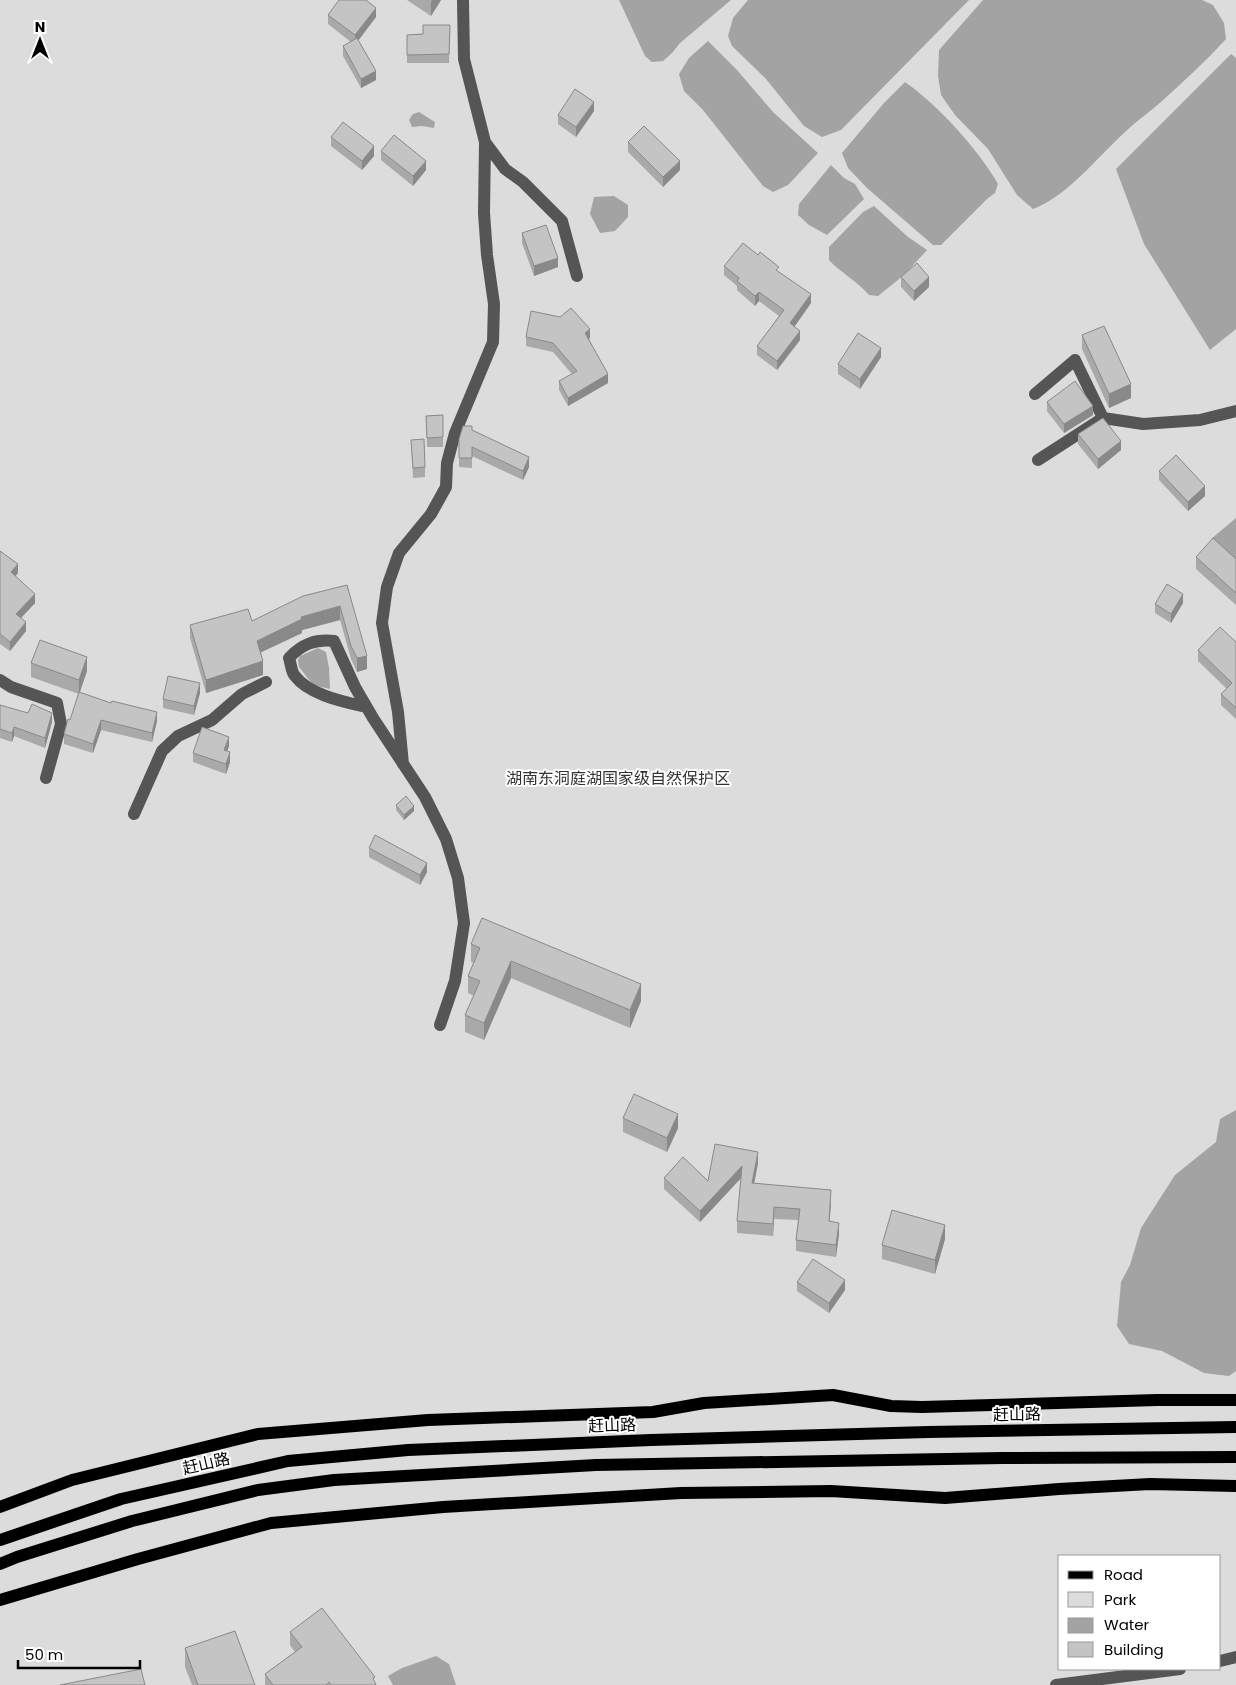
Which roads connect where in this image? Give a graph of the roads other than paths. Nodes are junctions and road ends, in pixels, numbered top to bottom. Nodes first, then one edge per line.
1 (463, 0) edge
2 (485, 142) junction
3 (577, 276) dead end
4 (1035, 394) dead end
5 (1236, 411) edge
6 (1103, 418) junction
7 (1038, 460) dead end
8 (0, 680) edge
9 (266, 682) dead end
10 (366, 706) junction
11 (403, 764) junction
12 (46, 778) dead end
13 (134, 814) dead end
14 (440, 1025) dead end
15 (1236, 1400) edge
16 (1236, 1427) edge
17 (1236, 1458) edge
18 (1236, 1486) edge
19 (0, 1507) edge
20 (0, 1540) edge
21 (0, 1564) edge
22 (0, 1600) edge
23 (1236, 1657) edge
24 (1221, 1660) edge
25 (1164, 1670) edge
26 (1133, 1672) edge
27 (1056, 1685) edge

1 - 2 street
2 - 3 street
2 - 11 street
4 - 6 street
5 - 6 street
6 - 7 street
8 - 12 street
9 - 13 street
10 - 10 street
10 - 11 street
11 - 14 street
15 - 19 main road
16 - 20 main road, 赶山路
17 - 21 main road
18 - 22 main road
23 - 24 street
25 - 26 street
26 - 27 street

